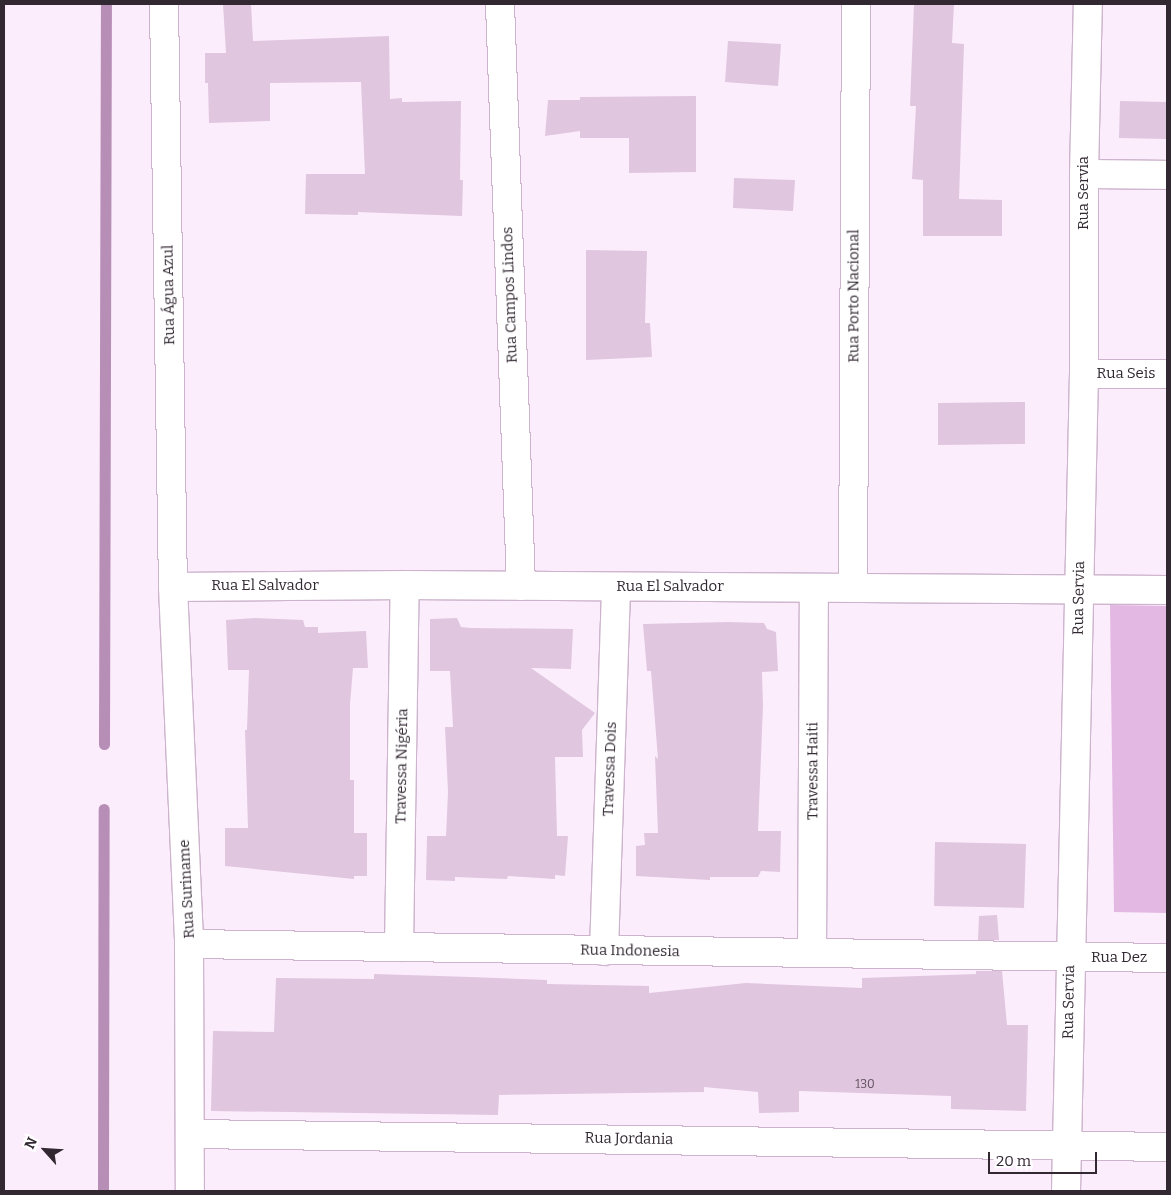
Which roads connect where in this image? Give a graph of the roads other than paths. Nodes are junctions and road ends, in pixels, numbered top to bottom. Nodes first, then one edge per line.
1 (164, 4) edge
2 (500, 4) edge
3 (856, 4) edge
4 (1088, 4) edge
5 (1084, 174) junction
6 (1167, 175) edge
7 (1084, 374) junction
8 (1167, 374) edge
9 (405, 585) junction
10 (521, 586) junction
11 (173, 587) junction
12 (616, 587) junction
13 (814, 588) junction
14 (853, 588) junction
15 (1079, 590) junction
16 (1167, 590) edge
17 (190, 944) junction
18 (398, 947) junction
19 (604, 951) junction
20 (812, 954) junction
21 (1070, 958) junction
22 (1167, 958) edge
23 (192, 1134) junction
24 (1066, 1145) junction
25 (1167, 1147) edge
26 (190, 1191) edge
27 (1066, 1191) edge

1 - 11 street, Rua Água Azul
2 - 10 street, Rua Campos Lindos
3 - 14 street, Rua Porto Nacional
4 - 5 street, Rua Servia
5 - 6 street
5 - 7 street, Rua Servia
7 - 8 street, Rua Seis
7 - 15 street, Rua Servia
9 - 10 street, Rua El Salvador
9 - 11 street, Rua El Salvador
9 - 18 street, Travessa Nigéria
10 - 12 street, Rua El Salvador
11 - 17 street, Rua Suriname
12 - 13 street, Rua El Salvador
12 - 19 street, Travessa Dois
13 - 14 street, Rua El Salvador
13 - 20 street, Travessa Haiti
14 - 15 street, Rua El Salvador
15 - 16 street, Rua El Salvador
15 - 21 street, Rua Servia
17 - 18 street, Rua Indonesia
17 - 23 street, Rua Suriname
18 - 19 street, Rua Indonesia
19 - 20 street, Rua Indonesia
20 - 21 street, Rua Indonesia
21 - 22 street, Rua Dez
21 - 24 street, Rua Servia
23 - 24 street, Rua Jordania
23 - 26 street, Rua Suriname
24 - 25 street, Rua Jordania
24 - 27 street, Rua Servia

